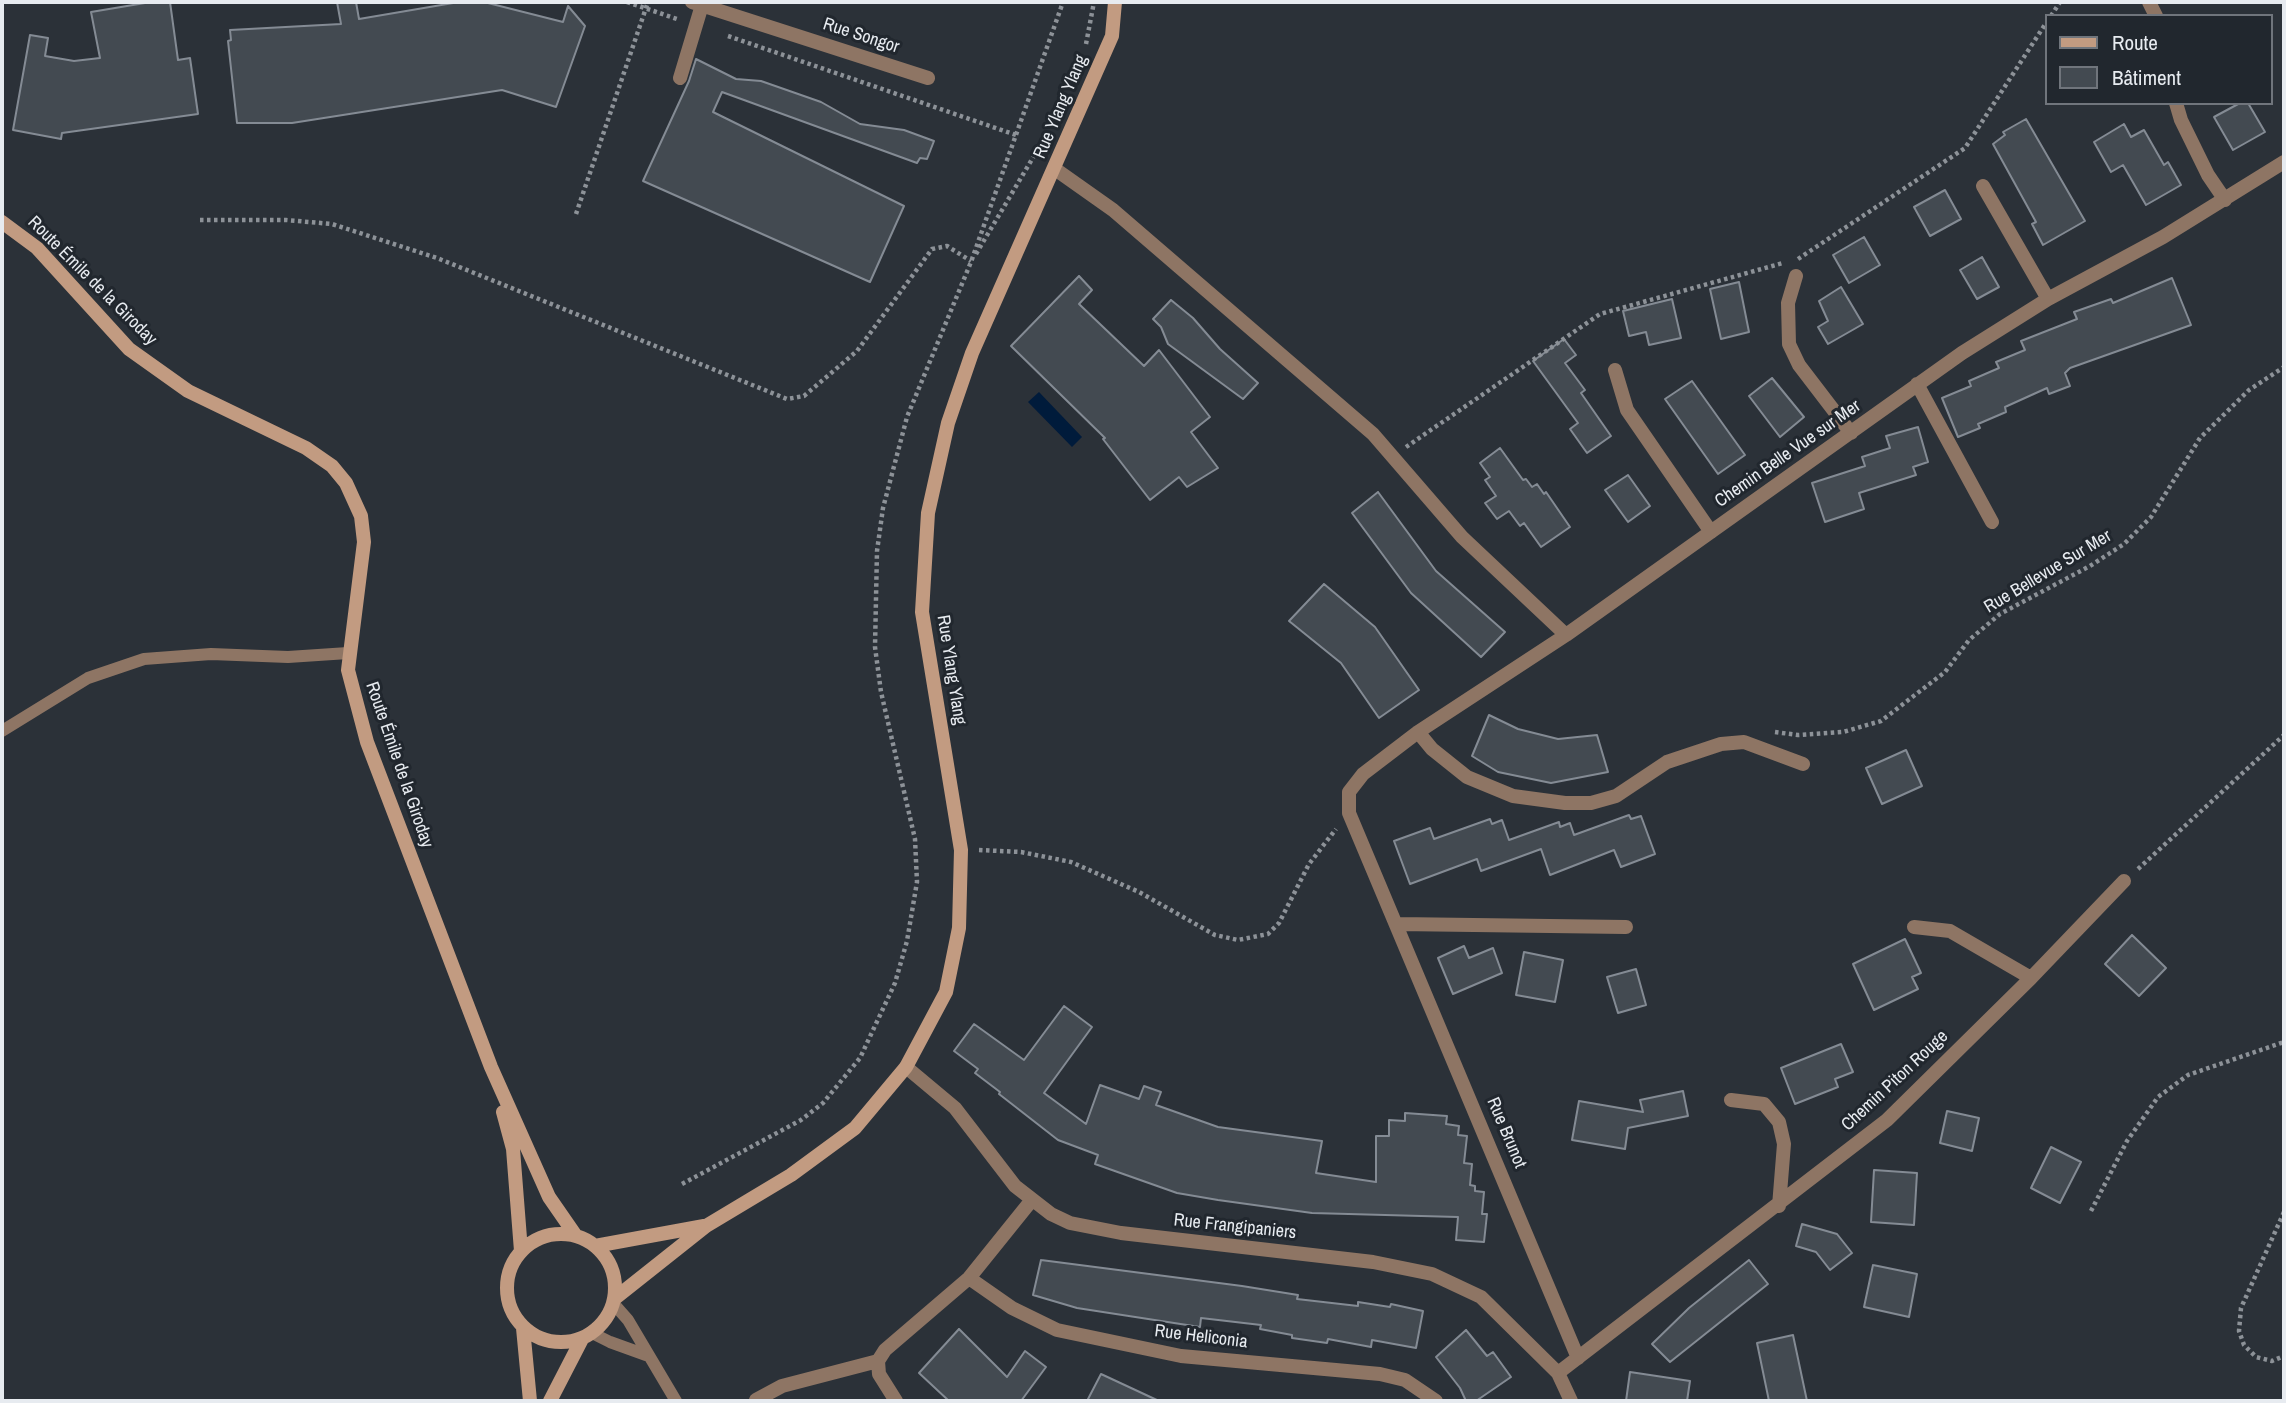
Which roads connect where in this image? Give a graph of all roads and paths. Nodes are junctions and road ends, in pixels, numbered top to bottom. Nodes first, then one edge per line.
1 (627, 2) edge
2 (648, 2) edge
3 (1094, 2) edge
4 (1115, 2) edge
5 (697, 4) edge
6 (646, 8) junction
7 (696, 25) junction
8 (2044, 26) edge
9 (1085, 49) dead end
10 (680, 78) dead end
11 (928, 78) dead end
12 (2177, 105) edge
13 (1016, 135) dead end
14 (1045, 135) dead end
15 (2284, 162) edge
16 (1055, 169) junction
17 (1983, 186) dead end
18 (2225, 200) junction
19 (576, 214) dead end
20 (200, 219) dead end
21 (2, 222) edge
22 (1796, 276) dead end
23 (2048, 299) junction
24 (2284, 367) edge
25 (1615, 370) dead end
26 (1917, 384) junction
27 (1852, 433) junction
28 (1393, 455) junction
29 (1992, 522) dead end
30 (1711, 532) junction
31 (1566, 635) junction
32 (348, 653) junction
33 (1765, 730) dead end
34 (2, 731) edge
35 (1418, 732) junction
36 (2284, 735) edge
37 (1803, 764) dead end
38 (1349, 813) junction
39 (961, 849) junction
40 (2124, 881) joint
41 (1398, 924) junction
42 (1626, 927) dead end
43 (1914, 928) dead end
44 (2031, 978) junction
45 (2284, 1042) edge
46 (491, 1067) junction
47 (906, 1067) junction
48 (1731, 1100) dead end
49 (1031, 1201) junction
50 (1779, 1206) junction
51 (2091, 1211) dead end
52 (2284, 1212) edge
53 (705, 1226) junction
54 (576, 1236) junction
55 (595, 1246) junction
56 (521, 1251) junction
57 (970, 1278) junction
58 (614, 1301) junction
59 (523, 1328) junction
60 (587, 1336) junction
61 (646, 1355) junction
62 (2284, 1356) edge
63 (1578, 1358) junction
64 (878, 1361) junction
65 (1558, 1373) junction
66 (756, 1400) edge
67 (530, 1401) edge
68 (550, 1401) edge
69 (676, 1401) edge
70 (896, 1401) edge
71 (1436, 1401) edge
72 (1571, 1401) edge

1 - 6 path
2 - 6 path
3 - 9 path
4 - 16 main road, Rue Ylang Ylang
5 - 7 street, Rue Songor
5 - 11 street, Rue Songor
6 - 7 path
6 - 19 path
7 - 10 street, Rue Songor
7 - 13 path
8 - 28 path
12 - 18 street
14 - 20 path
15 - 18 street, Chemin Belle Vue sur Mer
16 - 28 street
16 - 39 main road, Rue Ylang Ylang
17 - 23 street
18 - 23 street, Chemin Belle Vue sur Mer
21 - 32 main road, Route Émile de la Giroday
22 - 27 street
23 - 26 street, Chemin Belle Vue sur Mer
24 - 33 path, Rue Bellevue Sur Mer
25 - 30 street
26 - 27 street, Chemin Belle Vue sur Mer
26 - 29 street
27 - 30 street, Chemin Belle Vue sur Mer
28 - 31 street
30 - 31 street, Chemin Belle Vue sur Mer
31 - 35 street, Chemin Belle Vue sur Mer
32 - 34 lane
32 - 46 main road, Route Émile de la Giroday
35 - 37 street
35 - 38 street, Chemin Belle Vue sur Mer
36 - 40 path
38 - 39 path
38 - 41 street, Rue Brunot
39 - 47 main road, Rue Ylang Ylang
40 - 44 street, Chemin Piton Rouge
41 - 42 street
41 - 63 street, Rue Brunot
43 - 44 street
44 - 50 street, Chemin Piton Rouge
45 - 51 path
46 - 54 main road
46 - 56 main road
47 - 49 street, Rue Frangipaniers
47 - 53 main road, Rue Ylang Ylang
48 - 50 street
49 - 57 street
49 - 65 street, Rue Frangipaniers
50 - 63 street, Chemin Piton Rouge
52 - 62 path
53 - 55 main road
53 - 58 main road
54 - 55 main road
54 - 56 main road
55 - 58 main road
56 - 59 main road
57 - 64 street
57 - 71 street, Rue Heliconia
58 - 60 main road
58 - 61 lane
59 - 60 main road
59 - 67 main road
60 - 61 lane
60 - 68 main road
61 - 69 lane
63 - 65 street, Chemin Piton Rouge
64 - 66 street
64 - 70 street
65 - 72 street, Rue Frangipaniers

